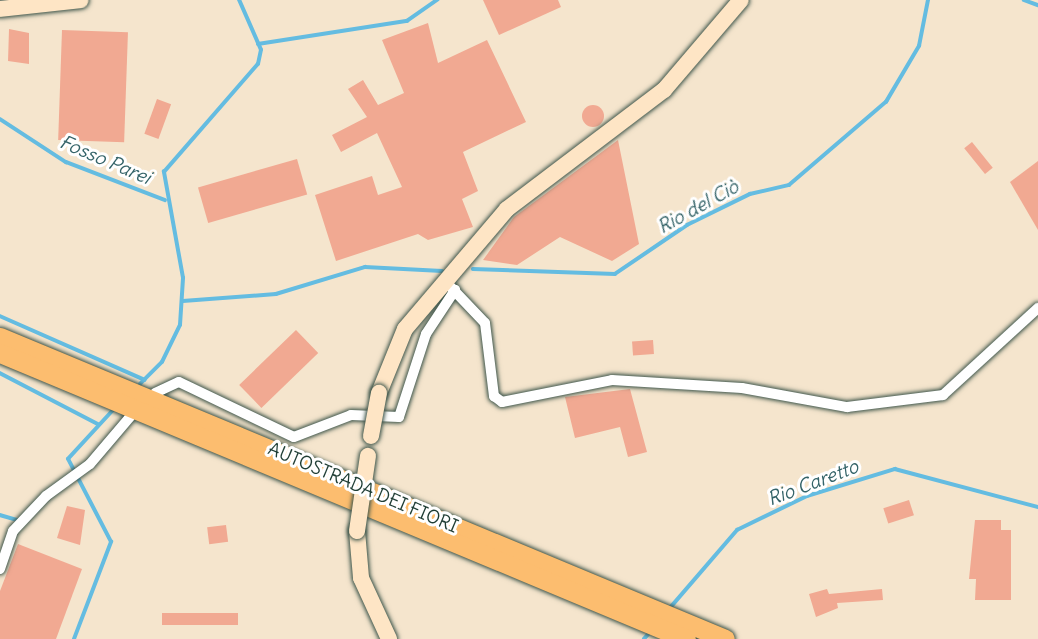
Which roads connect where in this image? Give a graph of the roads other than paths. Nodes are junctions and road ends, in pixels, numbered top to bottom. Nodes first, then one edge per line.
1 (81, 0) edge
2 (741, 0) edge
3 (0, 9) edge
4 (451, 286) junction
5 (1038, 308) edge
6 (0, 337) edge
7 (0, 353) edge
8 (155, 393) dead end
9 (130, 417) dead end
10 (0, 569) edge
11 (389, 639) edge
12 (686, 639) edge
13 (725, 639) edge

1 - 3 main road
2 - 4 main road
4 - 5 street
4 - 8 street
4 - 11 main road, bridge
6 - 13 highway, AUTOSTRADA DEI FIORI
7 - 12 highway, AUTOSTRADA DEI FIORI
9 - 10 street

